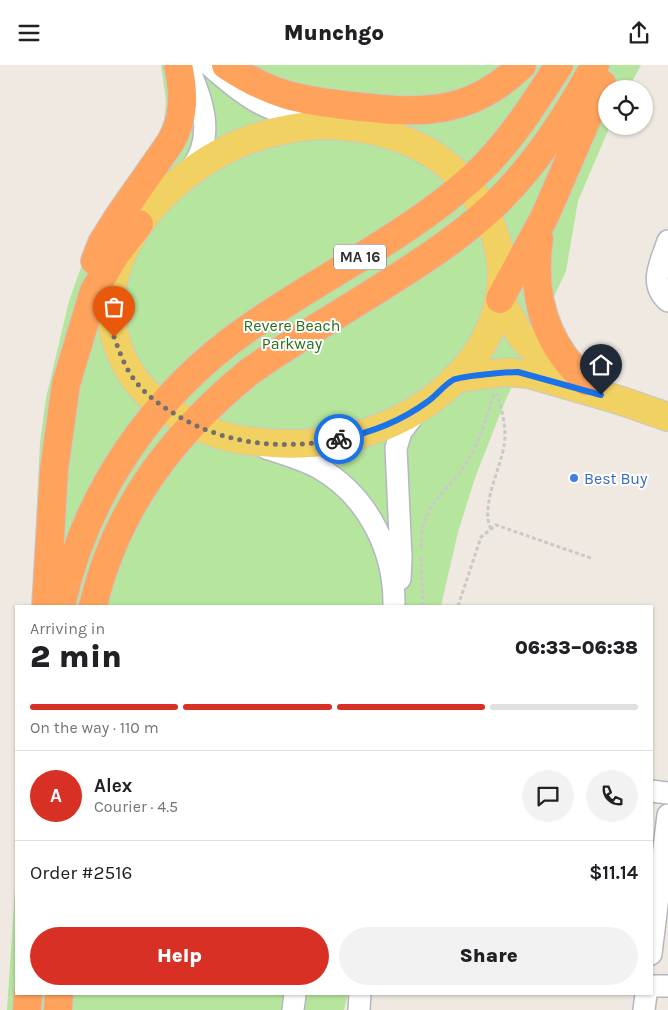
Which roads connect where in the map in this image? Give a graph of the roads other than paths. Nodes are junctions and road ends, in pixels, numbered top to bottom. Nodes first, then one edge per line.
1 (178, 65) edge
2 (187, 65) edge
3 (209, 65) edge
4 (226, 65) edge
5 (522, 65) edge
6 (559, 65) edge
7 (595, 65) edge
8 (610, 65) edge
9 (352, 127) junction
10 (186, 175) junction
11 (466, 183) junction
12 (486, 212) junction
13 (544, 216) junction
14 (139, 224) junction
15 (668, 241) edge
16 (500, 299) junction
17 (668, 301) edge
18 (454, 379) junction
19 (586, 381) junction
20 (66, 384) junction
21 (618, 400) junction
22 (423, 405) junction
23 (162, 406) junction
24 (668, 417) edge
25 (192, 424) junction
26 (232, 439) junction
27 (46, 605) edge
28 (61, 605) edge
29 (92, 605) edge
30 (395, 605) edge
31 (395, 605) edge
32 (653, 791) edge
33 (668, 793) edge
34 (668, 815) edge
35 (659, 888) edge
36 (653, 937) edge
37 (653, 985) edge
38 (668, 986) edge
39 (28, 995) edge
40 (59, 995) edge
41 (295, 995) edge
42 (360, 995) edge
43 (646, 995) edge
44 (27, 1010) edge
45 (58, 1010) edge
46 (293, 1010) edge
47 (359, 1010) edge
48 (644, 1010) edge

1 - 20 highway
2 - 10 street
3 - 9 street
4 - 5 highway
6 - 11 highway, MA 16
7 - 12 highway, MA 16
8 - 13 highway
9 - 10 main road
9 - 11 main road
10 - 14 main road
11 - 12 main road
11 - 23 highway, MA 16
12 - 16 main road
12 - 25 highway, MA 16
13 - 16 highway
13 - 19 highway
14 - 20 highway
14 - 23 main road
15 - 17 street
16 - 18 main road
16 - 19 main road
18 - 21 main road
18 - 22 main road
19 - 21 main road
20 - 27 highway
21 - 24 main road
22 - 26 main road
22 - 30 street
23 - 25 main road
23 - 28 highway, MA 16
25 - 26 main road
25 - 29 highway, MA 16
26 - 31 street
32 - 33 street
34 - 35 street
35 - 36 street
37 - 38 street
39 - 44 highway
40 - 45 highway
41 - 46 street
42 - 47 street
43 - 48 street

